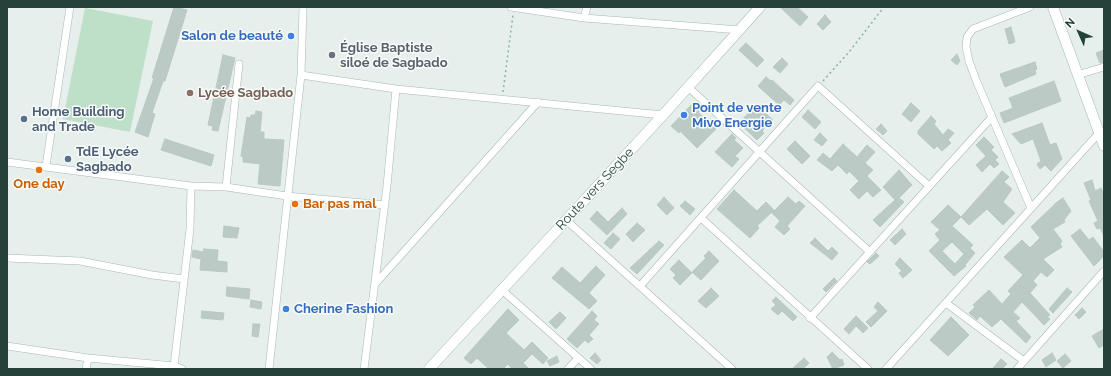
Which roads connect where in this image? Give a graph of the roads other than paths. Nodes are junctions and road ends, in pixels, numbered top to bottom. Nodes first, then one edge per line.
1 (70, 7) edge
2 (303, 7) edge
3 (513, 7) edge
4 (587, 7) edge
5 (760, 7) edge
6 (1030, 7) edge
7 (1053, 7) edge
8 (584, 18) junction
9 (740, 30) junction
10 (239, 64) dead end
11 (1104, 66) edge
12 (301, 75) junction
13 (1077, 75) junction
14 (688, 87) junction
15 (396, 89) junction
16 (538, 102) junction
17 (663, 115) junction
18 (992, 117) junction
19 (1099, 134) junction
20 (1104, 146) edge
21 (759, 152) junction
22 (7, 162) edge
23 (46, 166) junction
24 (191, 186) junction
25 (929, 186) junction
26 (226, 187) junction
27 (287, 196) junction
28 (385, 205) junction
29 (1031, 208) junction
30 (701, 218) junction
31 (566, 220) junction
32 (870, 252) junction
33 (7, 258) edge
34 (1104, 271) edge
35 (184, 279) junction
36 (375, 285) junction
37 (640, 286) junction
38 (502, 290) junction
39 (946, 303) junction
40 (810, 318) junction
41 (7, 346) edge
42 (88, 358) junction
43 (578, 358) junction
44 (1024, 361) junction
45 (174, 366) junction
46 (86, 369) edge
47 (183, 369) edge
48 (269, 369) edge
49 (364, 369) edge
50 (429, 369) edge
51 (568, 369) edge
52 (591, 369) edge
53 (732, 369) edge
54 (868, 369) edge
55 (886, 369) edge
56 (1017, 369) edge

1 - 23 street
2 - 12 street
3 - 8 street
4 - 8 street
5 - 9 main road, Route vers Segbe
6 - 18 street
7 - 13 main road
8 - 9 street
9 - 14 main road, Route vers Segbe
10 - 26 street
11 - 13 street
12 - 15 street
12 - 27 street
13 - 19 main road
14 - 17 main road, Route vers Segbe
14 - 21 street
15 - 16 street
15 - 28 street
16 - 17 street
16 - 36 street
17 - 31 main road, Route vers Segbe
18 - 25 street
18 - 29 street
19 - 20 main road
19 - 29 street
21 - 25 street
21 - 30 street
21 - 32 street
22 - 23 street
23 - 24 street
24 - 26 street
24 - 35 street
25 - 32 street
26 - 27 street
27 - 28 street
27 - 48 street
28 - 36 street
29 - 39 street
30 - 37 street
30 - 40 street
31 - 37 street
31 - 38 main road, Route vers Segbe
32 - 40 street
33 - 35 street
34 - 44 street
35 - 45 street
36 - 49 street
37 - 53 street
38 - 43 street
38 - 50 main road, Route vers Segbe
39 - 44 street
39 - 55 street
40 - 54 street
41 - 42 street
42 - 45 street
42 - 46 street
43 - 51 street
43 - 52 street
44 - 56 street
45 - 47 street

